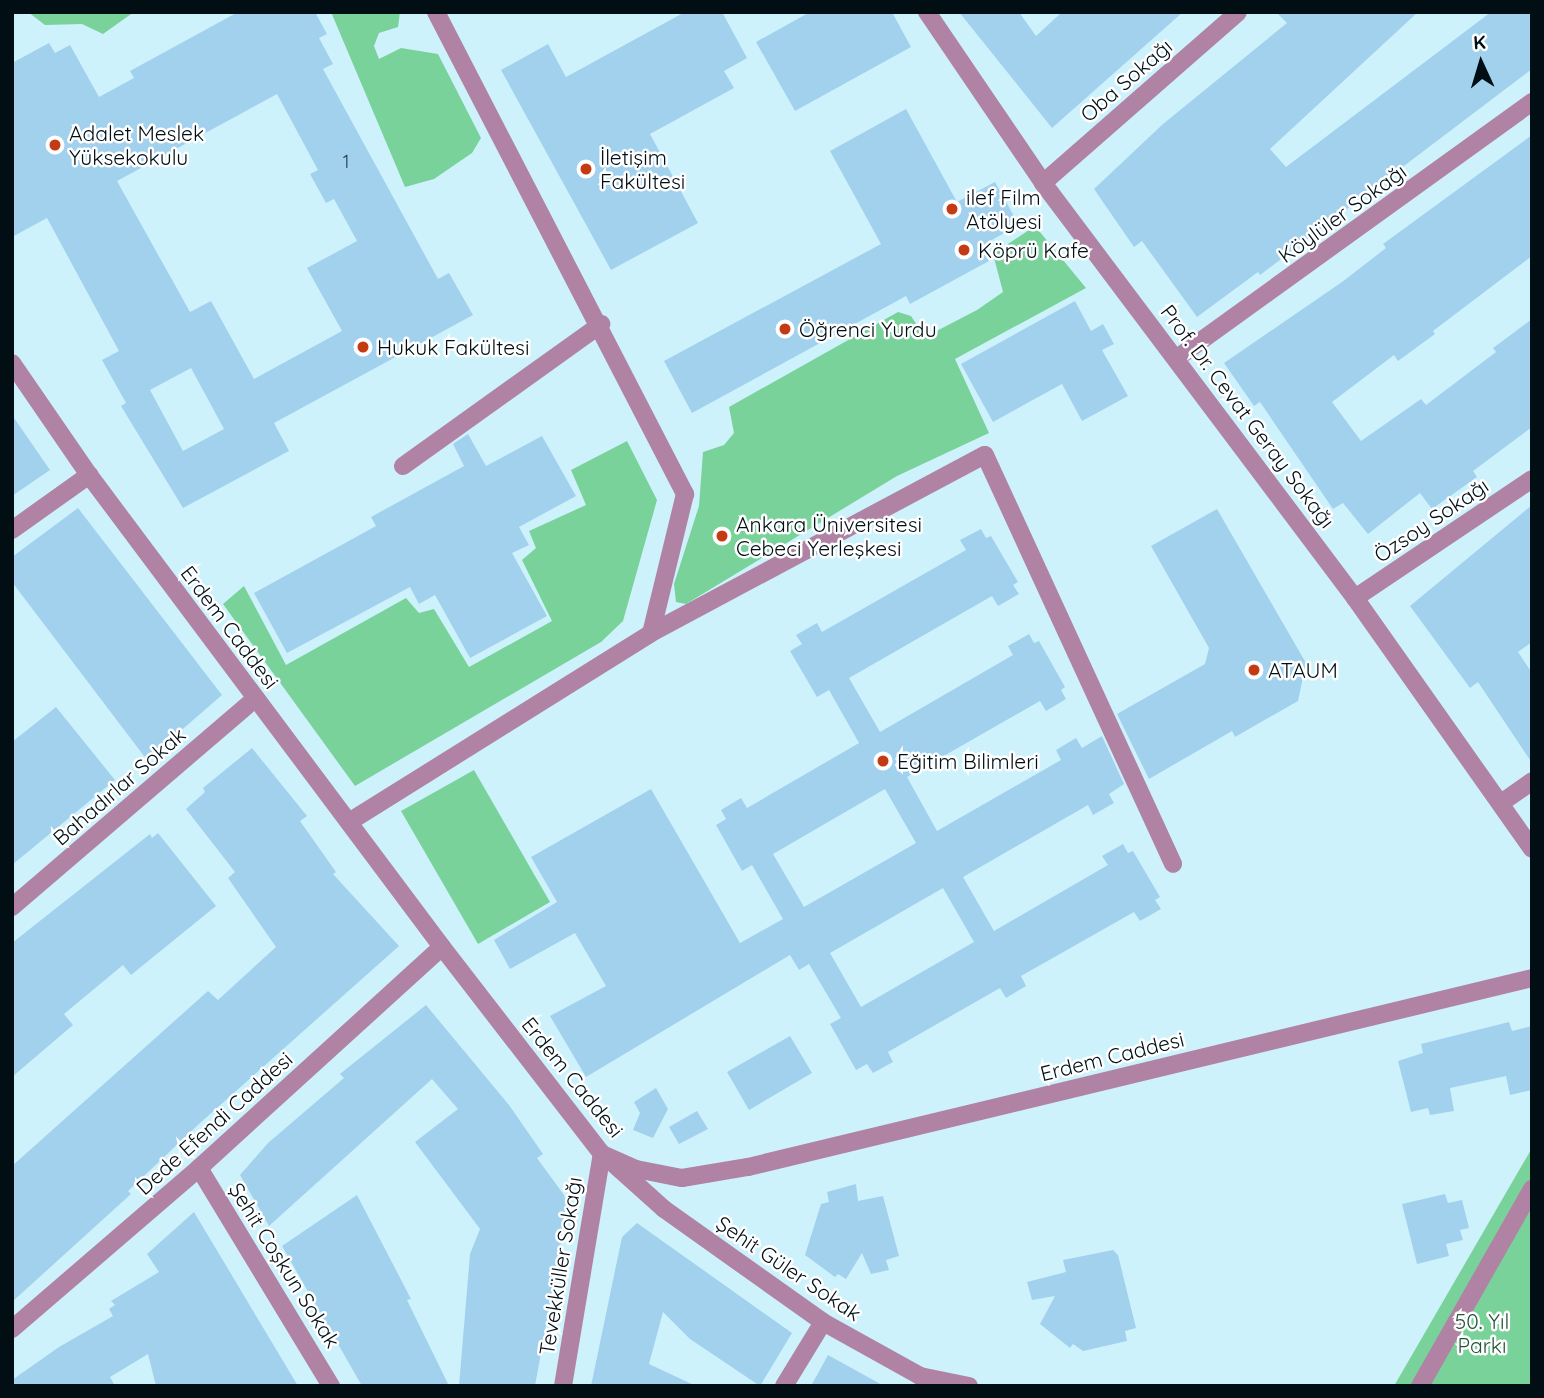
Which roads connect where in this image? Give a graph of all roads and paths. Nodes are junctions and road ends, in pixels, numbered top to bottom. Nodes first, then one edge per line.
1 (436, 12) edge
2 (927, 12) edge
3 (1238, 12) edge
4 (1532, 102) edge
5 (1043, 183) junction
6 (601, 324) junction
7 (1177, 358) junction
8 (12, 363) edge
9 (403, 466) dead end
10 (89, 475) junction
11 (1532, 479) edge
12 (12, 530) edge
13 (1355, 598) junction
14 (651, 633) junction
15 (256, 699) junction
16 (1532, 781) edge
17 (1501, 803) junction
18 (349, 822) junction
19 (1532, 849) edge
20 (1173, 864) dead end
21 (12, 907) edge
22 (442, 947) junction
23 (1532, 978) edge
24 (602, 1154) junction
25 (200, 1168) junction
26 (1532, 1189) edge
27 (822, 1322) junction
28 (12, 1329) edge
29 (331, 1386) edge
30 (563, 1386) edge
31 (784, 1386) edge
32 (970, 1386) edge
33 (1420, 1386) edge

1 - 6 street
2 - 5 street, Prof. Dr. Cevat Geray Sokağı
3 - 5 street, Oba Sokağı
4 - 7 street, Köylüler Sokağı
5 - 7 street, Prof. Dr. Cevat Geray Sokağı
6 - 9 street
6 - 14 street
7 - 13 street, Prof. Dr. Cevat Geray Sokağı
8 - 10 street, Erdem Caddesi
10 - 12 street
10 - 15 street, Erdem Caddesi
11 - 13 street, Özsoy Sokağı
13 - 17 street, Prof. Dr. Cevat Geray Sokağı
14 - 18 street
14 - 20 street
15 - 18 street, Erdem Caddesi
15 - 21 street, Bahadırlar Sokak
16 - 17 street
17 - 19 street, Prof. Dr. Cevat Geray Sokağı
18 - 22 street, Erdem Caddesi
22 - 24 street, Erdem Caddesi
22 - 25 street, Dede Efendi Caddesi
23 - 24 street, Erdem Caddesi
24 - 27 street, Şehit Güler Sokak
24 - 30 street, Tevekküller Sokağı
25 - 28 street, Dede Efendi Caddesi
25 - 29 street, Şehit Coşkun Sokak
26 - 33 street
27 - 31 street
27 - 32 street, Şehit Güler Sokak

